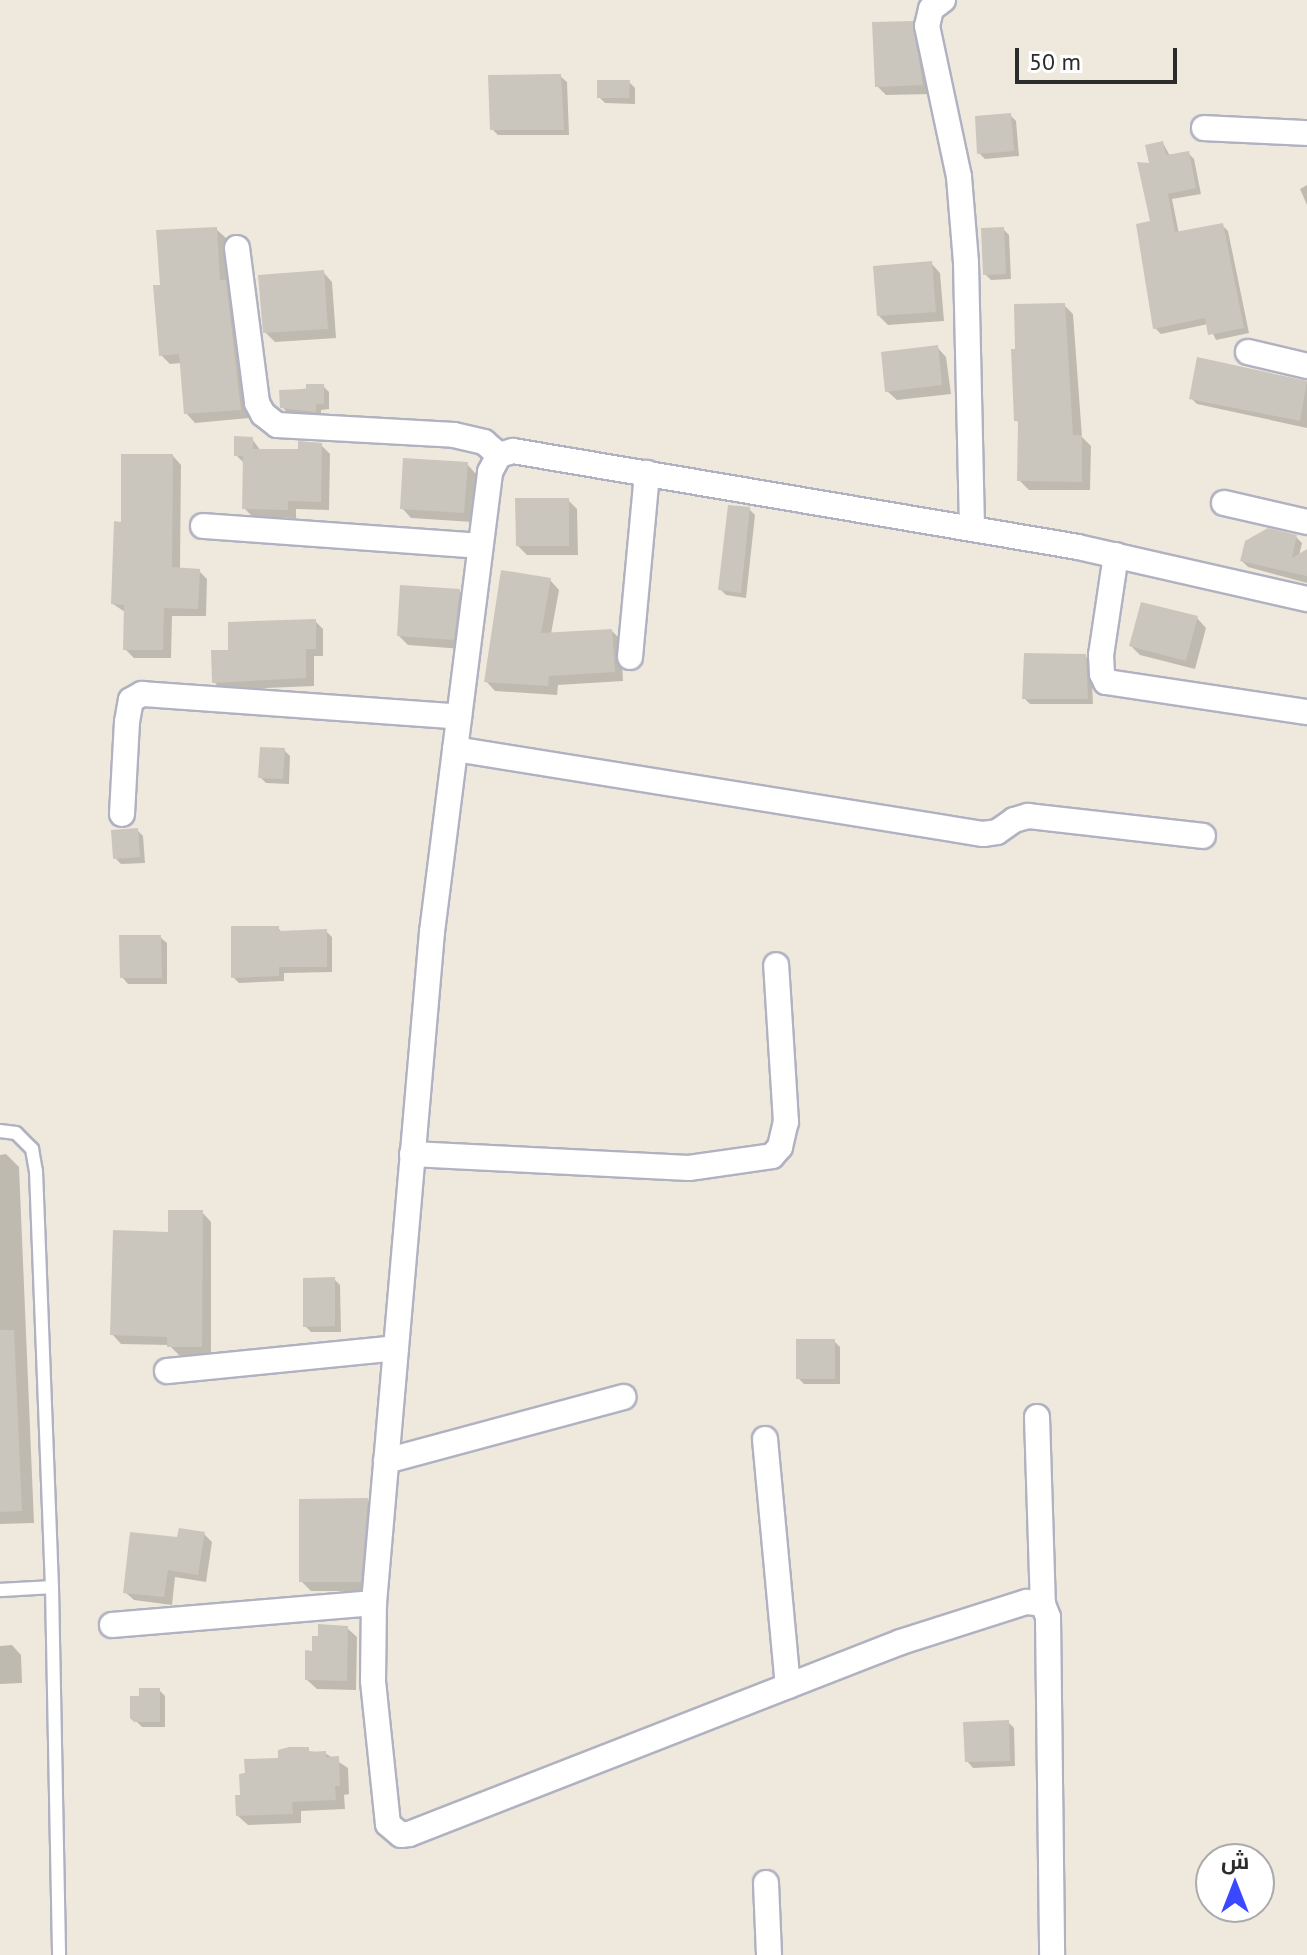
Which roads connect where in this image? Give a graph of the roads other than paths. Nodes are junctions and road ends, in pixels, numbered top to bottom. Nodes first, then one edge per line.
1 (943, 0) edge
2 (1204, 128) dead end
3 (1307, 133) edge
4 (237, 248) dead end
5 (1248, 352) dead end
6 (1307, 366) edge
7 (499, 455) junction
8 (647, 473) junction
9 (1224, 503) dead end
10 (1307, 522) edge
11 (203, 526) dead end
12 (972, 528) junction
13 (480, 546) junction
14 (1116, 555) junction
15 (1307, 599) edge
16 (630, 657) dead end
17 (1307, 712) edge
18 (459, 717) junction
19 (455, 749) junction
20 (122, 814) dead end
21 (1203, 836) dead end
22 (776, 965) dead end
23 (0, 1131) edge
24 (412, 1154) junction
25 (396, 1348) junction
26 (167, 1371) dead end
27 (624, 1397) dead end
28 (1037, 1417) dead end
29 (765, 1439) dead end
30 (386, 1461) junction
31 (52, 1587) junction
32 (0, 1590) edge
33 (374, 1603) junction
34 (1043, 1604) junction
35 (112, 1625) dead end
36 (788, 1686) junction
37 (766, 1883) dead end
38 (59, 1955) edge
39 (769, 1955) edge
40 (1052, 1955) edge

1 - 12 street
2 - 3 street
4 - 7 street
5 - 6 street
7 - 8 street
7 - 13 street
8 - 12 street
8 - 16 street
9 - 10 street
11 - 13 street
12 - 14 street
13 - 18 street
14 - 15 street
14 - 17 street
18 - 19 street
18 - 20 street
19 - 21 street
19 - 24 street
22 - 24 street
23 - 31 lane
24 - 25 street
25 - 26 street
25 - 30 street
27 - 30 street
28 - 34 street
29 - 36 street
30 - 33 street
31 - 32 lane
31 - 38 lane
33 - 35 street
33 - 36 street
34 - 36 street
34 - 40 street
37 - 39 street

